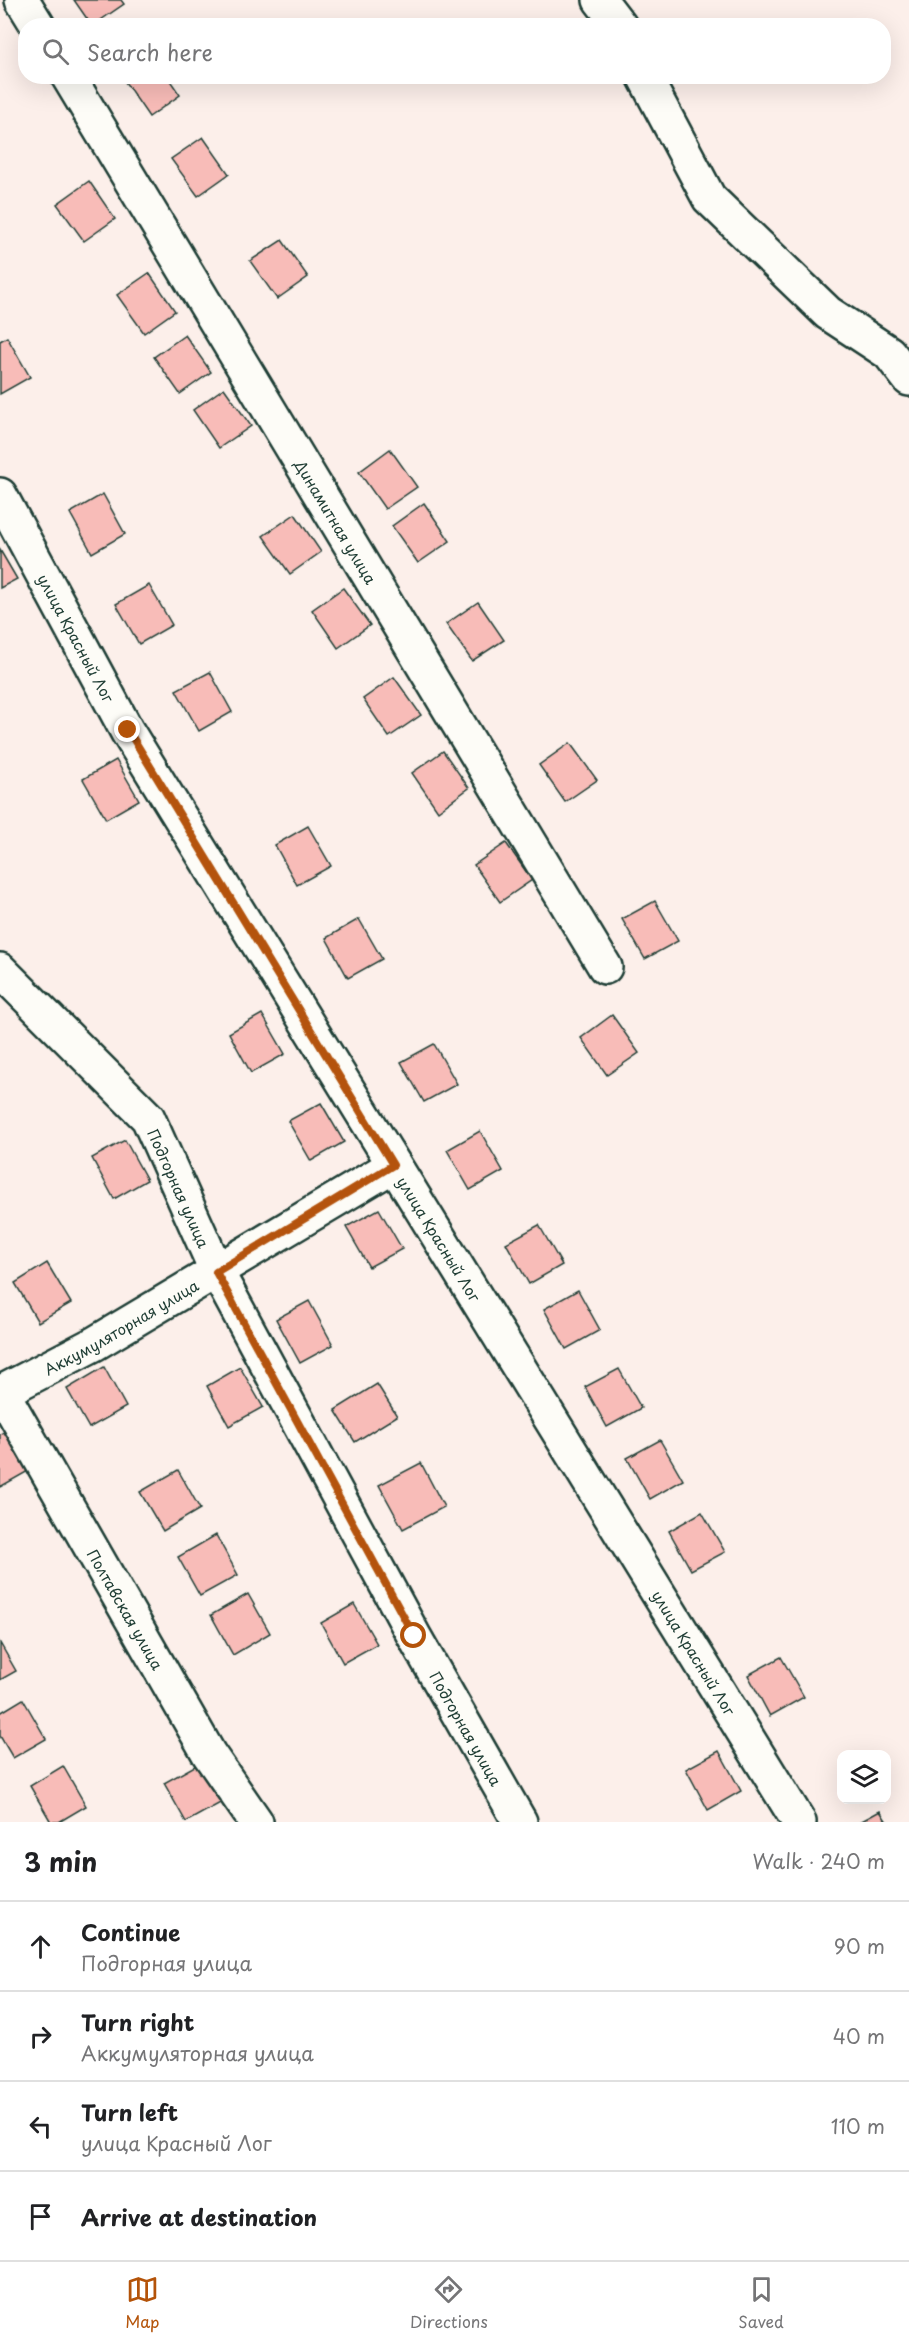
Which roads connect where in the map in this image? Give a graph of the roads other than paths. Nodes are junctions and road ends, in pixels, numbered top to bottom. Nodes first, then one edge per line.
1 (22, 0) edge
2 (600, 0) edge
3 (33, 18) edge
4 (614, 18) edge
5 (73, 84) edge
6 (648, 84) edge
7 (909, 379) edge
8 (0, 495) edge
9 (605, 967) dead end
10 (0, 970) edge
11 (393, 1165) junction
12 (216, 1272) junction
13 (1, 1392) edge
14 (256, 1822) edge
15 (520, 1822) edge
16 (799, 1822) edge

1 - 3 street
2 - 4 street
5 - 9 street, Динамитная улица
6 - 7 street
8 - 11 street, улица Красный Лог
10 - 12 street, Подгорная улица
11 - 12 street, Аккумуляторная улица
11 - 16 street, улица Красный Лог
12 - 13 street, Аккумуляторная улица
12 - 15 street, Подгорная улица
13 - 14 street, Полтавская улица

